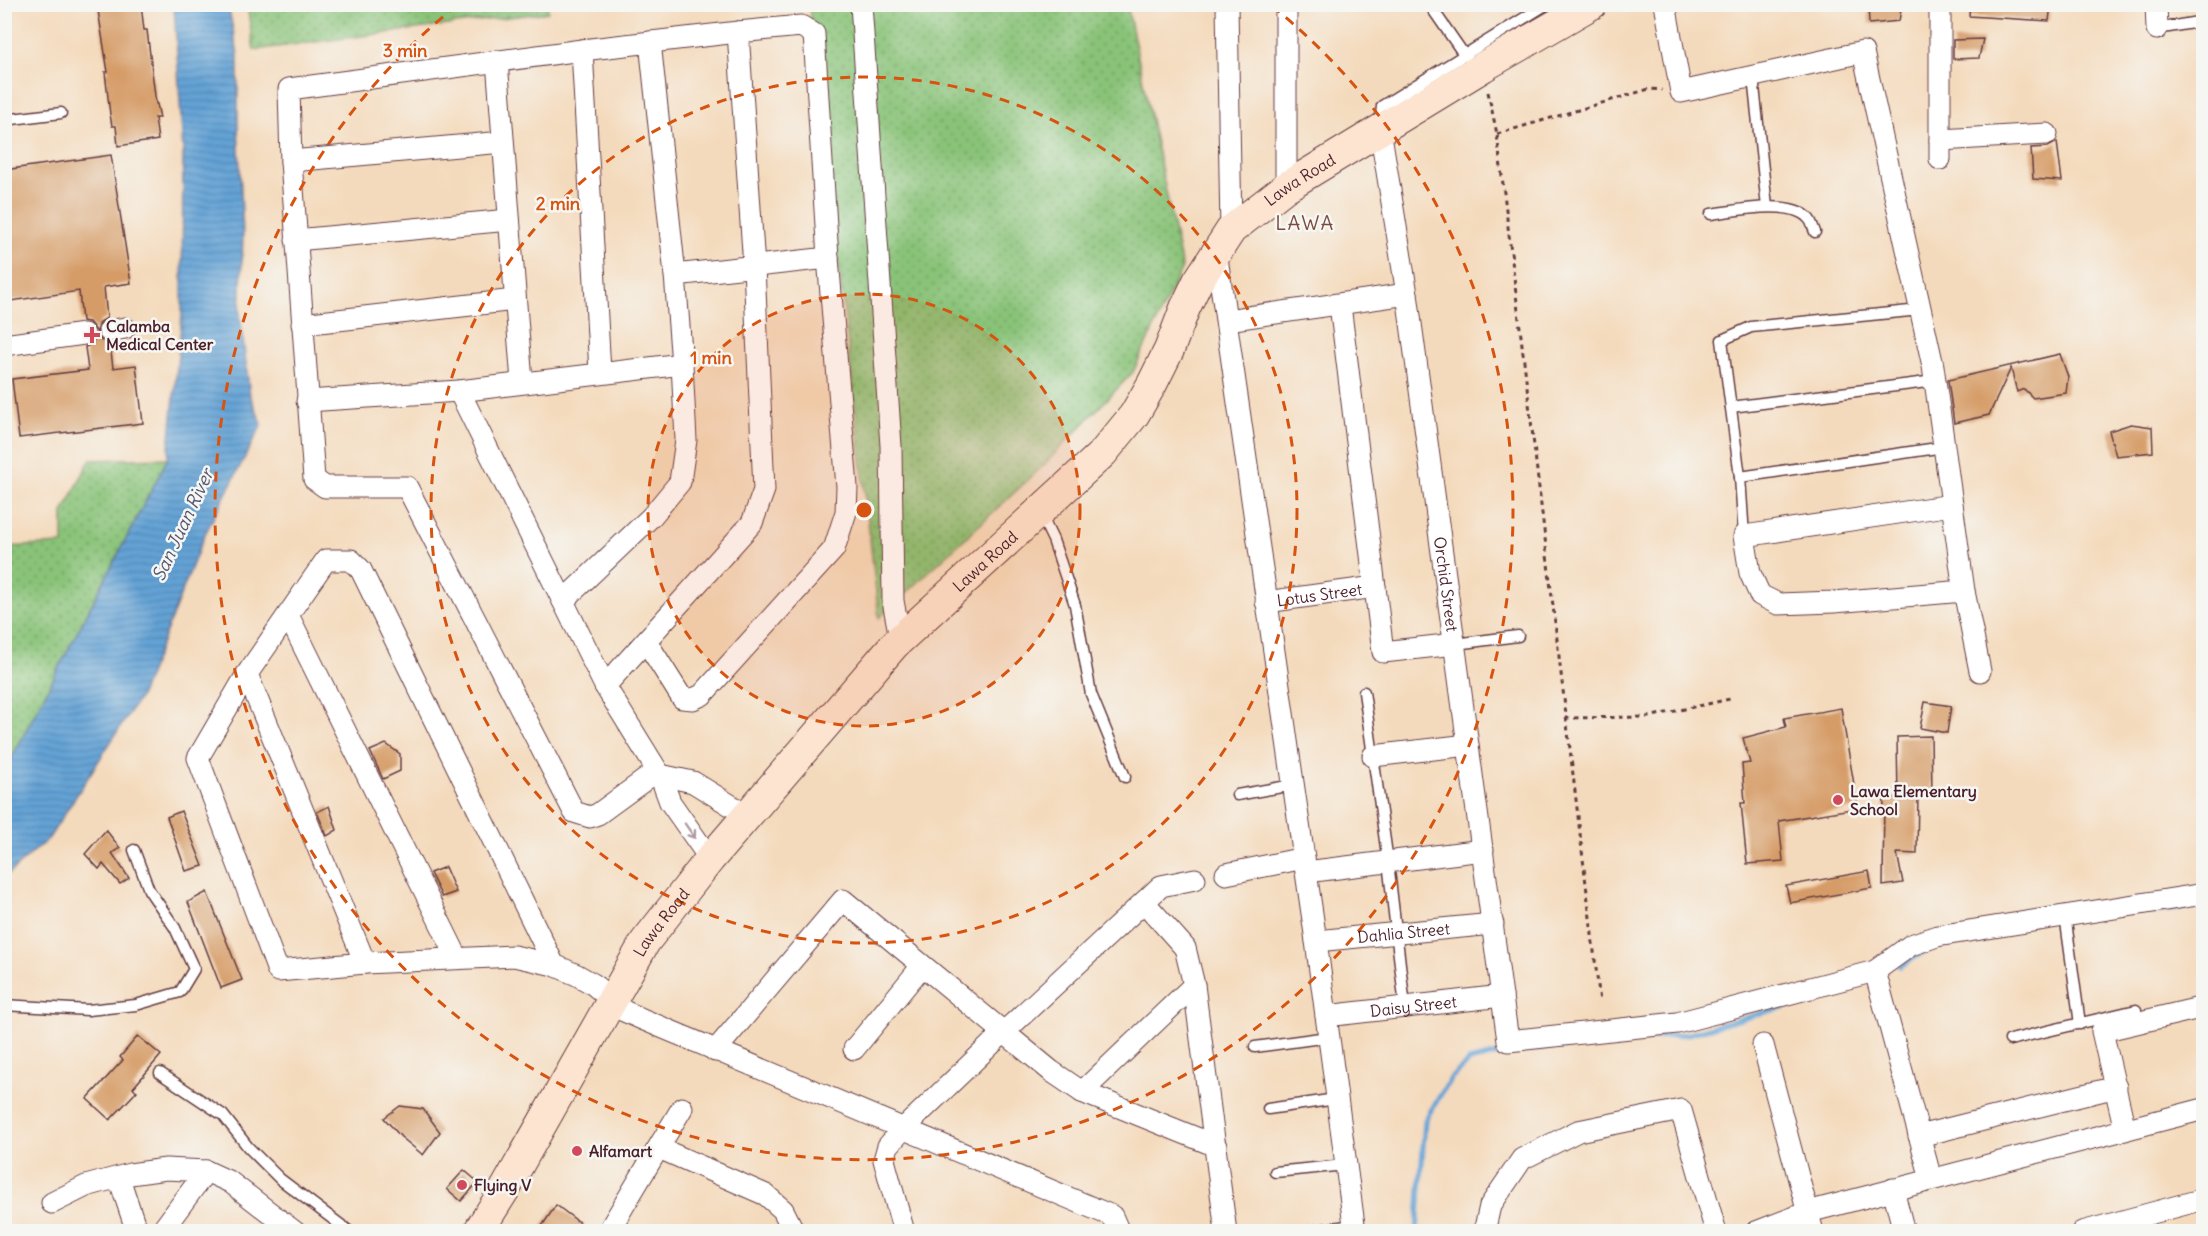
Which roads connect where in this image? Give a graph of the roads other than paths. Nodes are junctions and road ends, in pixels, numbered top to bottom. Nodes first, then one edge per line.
1 (861, 4) edge
2 (1227, 4) edge
3 (1286, 4) edge
4 (1430, 4) edge
5 (1547, 4) edge
6 (1592, 4) edge
7 (1665, 4) edge
8 (1940, 4) edge
9 (2156, 4) edge
10 (2204, 21) edge
11 (2157, 28) joint
12 (738, 32) junction
13 (650, 42) junction
14 (582, 50) junction
15 (497, 61) junction
16 (1474, 62) junction
17 (1753, 77) junction
18 (61, 113) dead end
19 (4, 120) edge
20 (1380, 129) junction
21 (2047, 134) dead end
22 (503, 142) junction
23 (291, 161) junction
24 (1286, 187) junction
25 (1767, 207) junction
26 (1711, 214) dead end
27 (509, 219) junction
28 (1815, 232) dead end
29 (296, 240) junction
30 (1223, 241) junction
31 (828, 258) junction
32 (754, 267) junction
33 (675, 275) junction
34 (1407, 294) junction
35 (515, 300) junction
36 (1340, 305) junction
37 (1920, 310) junction
38 (1227, 320) junction
39 (302, 324) junction
40 (84, 334) dead end
41 (4, 345) edge
42 (682, 364) junction
43 (600, 372) junction
44 (1935, 381) junction
45 (522, 382) junction
46 (459, 391) junction
47 (307, 401) junction
48 (1731, 407) junction
49 (1944, 447) junction
50 (1740, 477) junction
51 (1952, 505) junction
52 (1039, 511) junction
53 (1744, 536) junction
54 (1375, 587) junction
55 (1964, 591) junction
56 (563, 601) junction
57 (1266, 602) junction
58 (288, 615) junction
59 (1518, 636) dead end
60 (900, 638) junction
61 (646, 640) junction
62 (1455, 644) junction
63 (1980, 671) dead end
64 (247, 674) junction
65 (605, 686) junction
66 (1364, 692) dead end
67 (1468, 745) junction
68 (1373, 756) junction
69 (659, 773) junction
70 (1125, 777) dead end
71 (1293, 785) junction
72 (1237, 795) dead end
73 (748, 816) junction
74 (134, 850) dead end
75 (1483, 850) junction
76 (710, 859) junction
77 (1388, 862) junction
78 (1305, 865) junction
79 (1226, 874) dead end
80 (1195, 879) dead end
81 (2204, 894) edge
82 (1144, 902) junction
83 (2065, 915) junction
84 (1493, 924) junction
85 (1395, 933) junction
86 (1316, 941) junction
87 (457, 957) junction
88 (365, 963) junction
89 (554, 965) junction
90 (922, 966) junction
91 (1875, 971) junction
92 (1194, 985) junction
93 (1502, 996) junction
94 (611, 1001) junction
95 (4, 1005) edge
96 (1405, 1007) junction
97 (2204, 1007) edge
98 (2136, 1010) dead end
99 (2080, 1024) junction
100 (1327, 1027) junction
101 (1004, 1032) junction
102 (2010, 1040) dead end
103 (1763, 1045) dead end
104 (1255, 1047) dead end
105 (854, 1049) dead end
106 (715, 1051) junction
107 (160, 1073) dead end
108 (2115, 1087) junction
109 (1082, 1092) junction
110 (1336, 1100) junction
111 (682, 1107) dead end
112 (1268, 1109) dead end
113 (2204, 1109) edge
114 (903, 1129) junction
115 (2125, 1130) junction
116 (1919, 1136) junction
117 (1216, 1146) junction
118 (659, 1148) junction
119 (1345, 1165) junction
120 (206, 1171) junction
121 (1275, 1172) dead end
122 (119, 1178) junction
123 (1931, 1179) junction
124 (1893, 1189) junction
125 (2204, 1199) edge
126 (52, 1203) dead end
127 (1811, 1222) edge
128 (1355, 1228) edge
129 (137, 1232) edge
130 (162, 1232) edge
131 (295, 1232) edge
132 (350, 1232) edge
133 (478, 1232) edge
134 (608, 1232) edge
135 (794, 1232) edge
136 (904, 1232) edge
137 (1119, 1232) edge
138 (1226, 1232) edge
139 (1304, 1232) edge
140 (1484, 1232) edge
141 (1716, 1232) edge
142 (1756, 1232) edge
143 (1904, 1232) edge
144 (2082, 1232) edge

1 - 60 street
2 - 30 street
3 - 24 street
4 - 16 lane
5 - 16 lane
6 - 16 main road, Lawa Road
7 - 17 street
8 - 21 street
9 - 11 street
10 - 11 lane
12 - 13 street
12 - 31 street
12 - 32 street
13 - 14 street
13 - 33 street
14 - 15 street
14 - 43 street
15 - 22 street
15 - 23 street
16 - 20 main road, Lawa Road
17 - 25 lane
17 - 37 street
18 - 19 lane
20 - 24 main road, Lawa Road
20 - 34 street, Orchid Street
22 - 23 street
22 - 27 street
23 - 29 street
24 - 30 main road, Lawa Road
25 - 26 lane
25 - 28 lane
27 - 29 street
27 - 35 street
29 - 39 street
30 - 38 street
30 - 52 main road, Lawa Road
31 - 32 street
31 - 61 street
32 - 33 street
32 - 61 street
33 - 42 street
34 - 36 street
34 - 62 street, Orchid Street
35 - 39 street
35 - 45 street
36 - 38 street
36 - 54 street
37 - 44 street
37 - 48 lane
38 - 57 street
39 - 47 street
40 - 41 street
42 - 43 street
42 - 56 street
43 - 45 street
44 - 48 lane
44 - 49 street
45 - 46 street
46 - 47 street
46 - 56 street
47 - 69 street
48 - 50 lane
49 - 50 lane
49 - 51 street
50 - 53 lane
51 - 53 street
51 - 55 street
52 - 60 main road, Lawa Road
52 - 70 lane
53 - 55 street
54 - 57 street, Lotus Street
54 - 62 street
55 - 63 street
56 - 65 street
57 - 71 street
58 - 64 street
58 - 87 street
58 - 89 street
59 - 62 lane
60 - 73 main road, Lawa Road
61 - 65 street
62 - 67 street, Orchid Street
64 - 88 street
64 - 88 street
65 - 69 street
66 - 68 lane
67 - 68 street
67 - 75 street, Orchid Street
68 - 77 lane
69 - 73 street
69 -> 76 street
71 - 72 lane
71 - 78 street
73 - 76 main road, Lawa Road
74 - 95 lane
75 - 77 street
75 - 84 street, Orchid Street
76 - 94 main road, Lawa Road
77 - 78 street
77 - 85 lane
78 - 79 street
78 - 86 street
80 - 82 street
81 - 83 street
82 - 92 street
82 - 101 street
83 - 91 street
83 - 99 lane
84 - 85 street, Dahlia Street
84 - 93 street, Orchid Street
85 - 86 street, Dahlia Street
85 - 96 lane
86 - 100 street
87 - 88 street
87 - 89 street
89 - 94 street
90 - 101 street
90 - 105 street
90 - 106 street
91 - 93 street, Orchid Street
91 - 116 street
92 - 109 street
92 - 117 street
93 - 96 street, Daisy Street
94 - 106 street
94 - 133 main road, Lawa Road
96 - 100 street, Daisy Street
97 - 108 street
98 - 99 lane
99 - 102 lane
100 - 104 lane
100 - 110 street
101 - 109 street
101 - 114 street
103 - 127 street
106 - 114 street
107 - 132 lane
108 - 115 street
108 - 116 street
109 - 117 street
110 - 112 lane
110 - 119 street
111 - 118 street
113 - 115 street
114 - 136 street
114 - 137 street
115 - 123 street
116 - 123 street
117 - 138 street
118 - 134 street
118 - 135 street
119 - 121 lane
119 - 128 street
120 - 122 street
120 - 130 street
120 - 131 street
122 - 126 street
122 - 129 street
123 - 124 street
124 - 127 street
124 - 143 street
125 - 144 street
127 - 142 street
128 - 139 lane
140 - 141 street

